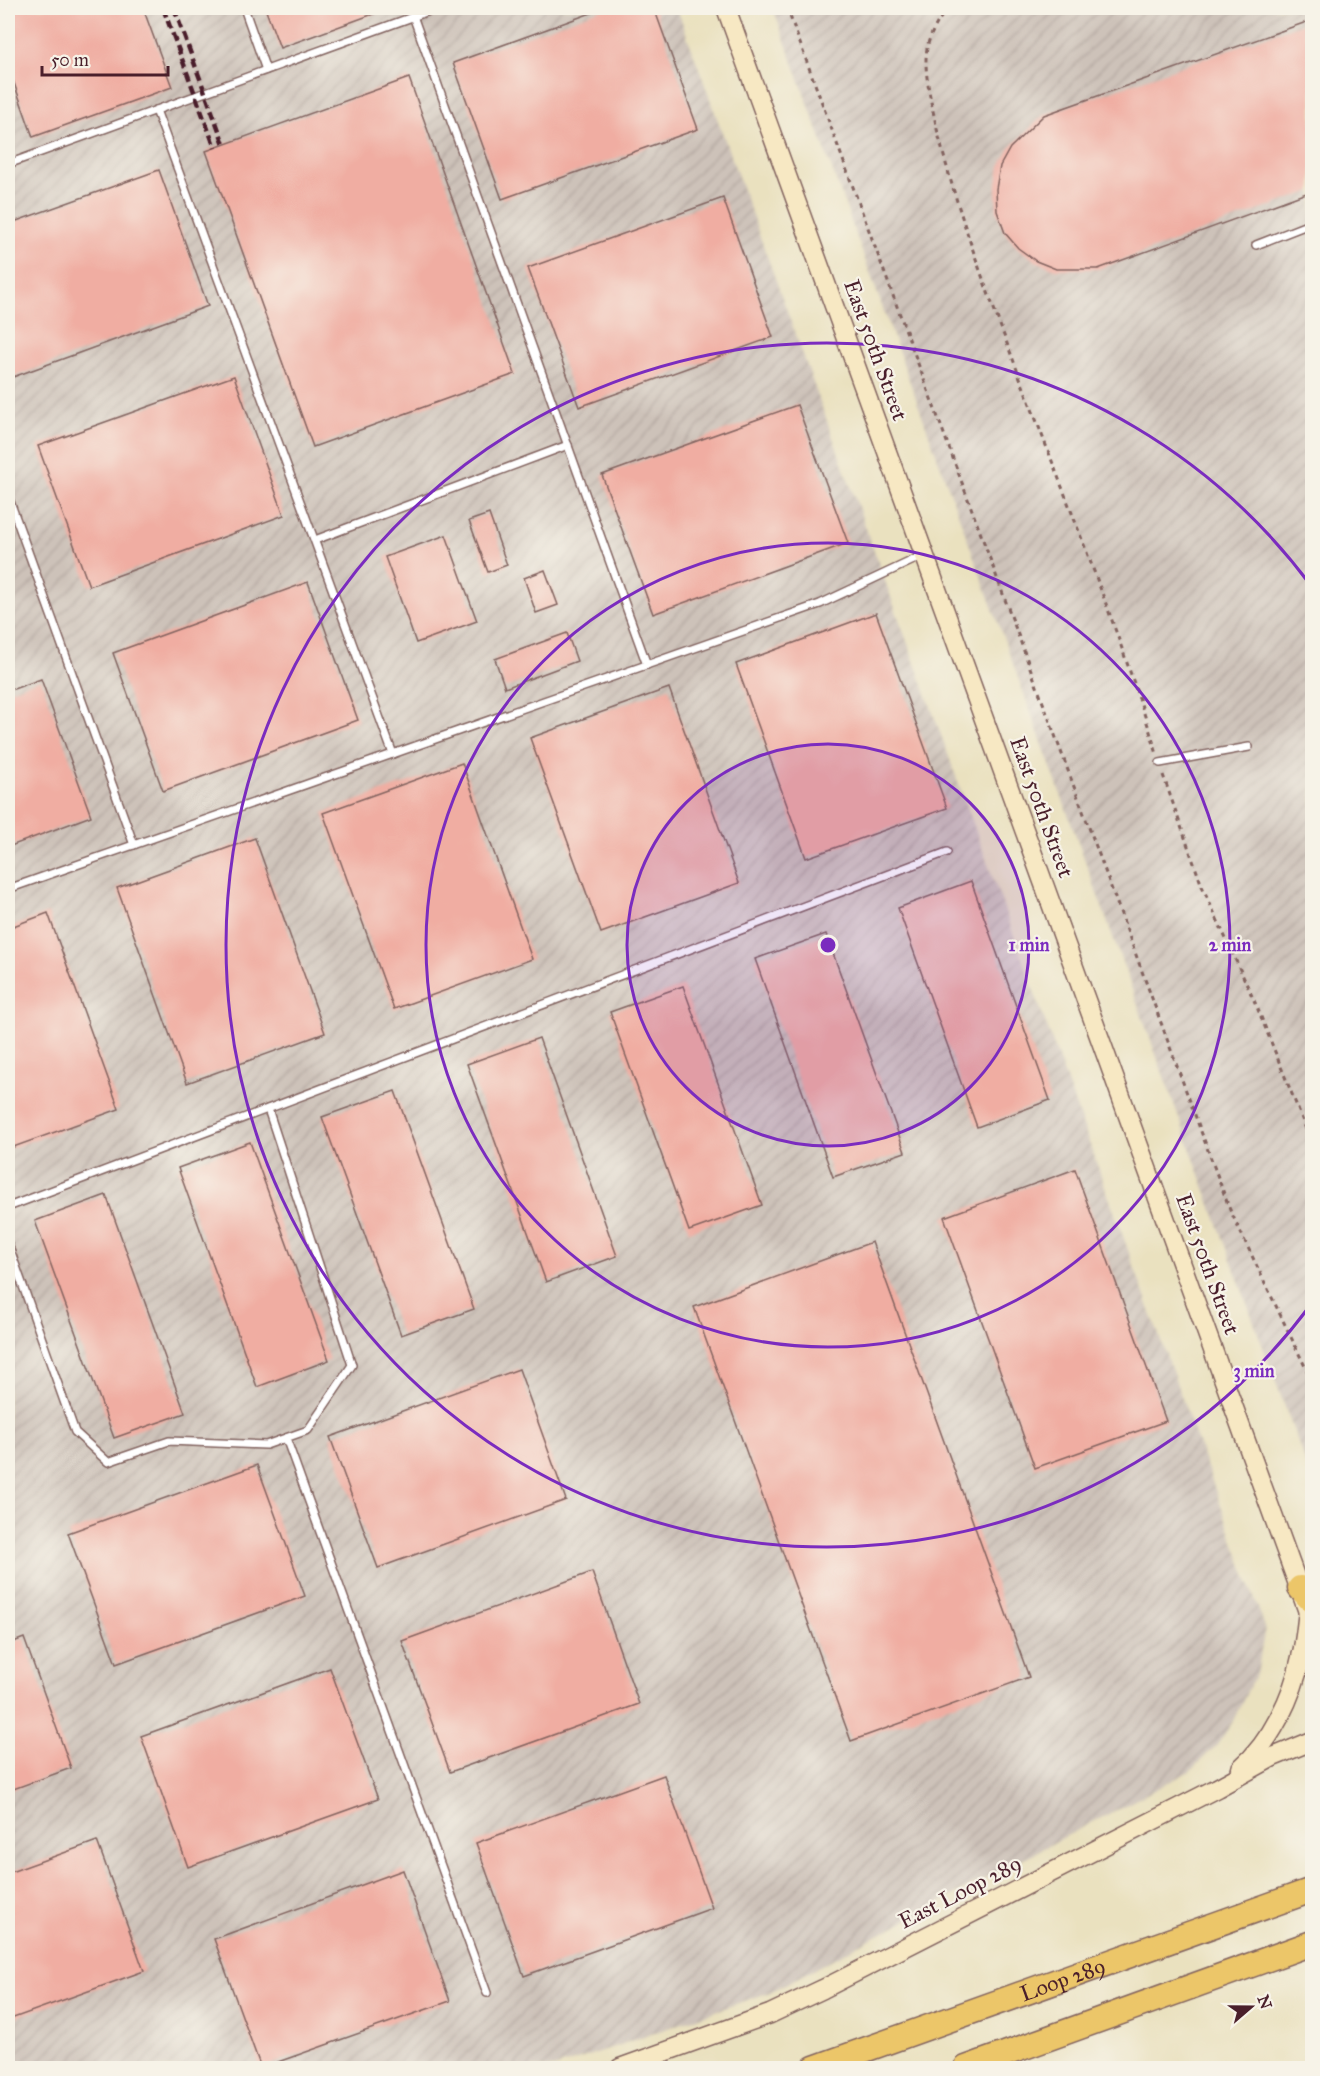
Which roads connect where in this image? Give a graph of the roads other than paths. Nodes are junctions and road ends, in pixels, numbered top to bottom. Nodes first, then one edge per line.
1 (244, 8) edge
2 (437, 8) edge
3 (726, 8) edge
4 (413, 16) junction
5 (266, 70) junction
6 (156, 110) junction
7 (8, 164) edge
8 (1312, 223) edge
9 (1256, 245) dead end
10 (568, 445) junction
11 (8, 496) edge
12 (315, 540) junction
13 (924, 555) junction
14 (647, 665) junction
15 (1249, 747) dead end
16 (393, 754) junction
17 (1160, 763) road end
18 (134, 845) junction
19 (947, 852) dead end
20 (8, 889) edge
21 (267, 1109) junction
22 (8, 1208) edge
23 (8, 1244) edge
24 (286, 1438) junction
25 (1308, 1606) edge
26 (1312, 1741) edge
27 (1217, 1788) junction
28 (1312, 1890) edge
29 (1312, 1943) edge
30 (487, 1993) dead end
31 (620, 2068) edge
32 (814, 2068) edge
33 (966, 2068) edge

1 - 5 lane
2 - 4 lane
3 - 13 main road, East 50th Street
4 - 5 lane
4 - 10 lane
5 - 6 lane
6 - 7 lane
6 - 12 lane
8 - 9 lane
10 - 12 lane
10 - 14 lane
11 - 18 lane
12 - 16 lane
13 - 14 lane
13 - 25 main road, East 50th Street
14 - 16 lane
15 - 17 lane
16 - 18 lane
18 - 20 lane
19 - 21 lane
21 - 22 lane
21 - 24 lane
23 - 24 lane
24 - 30 lane
25 - 27 main road
26 - 27 main road, East Loop 289
27 - 31 main road, East Loop 289
28 - 32 highway, Loop 289
29 - 33 highway

